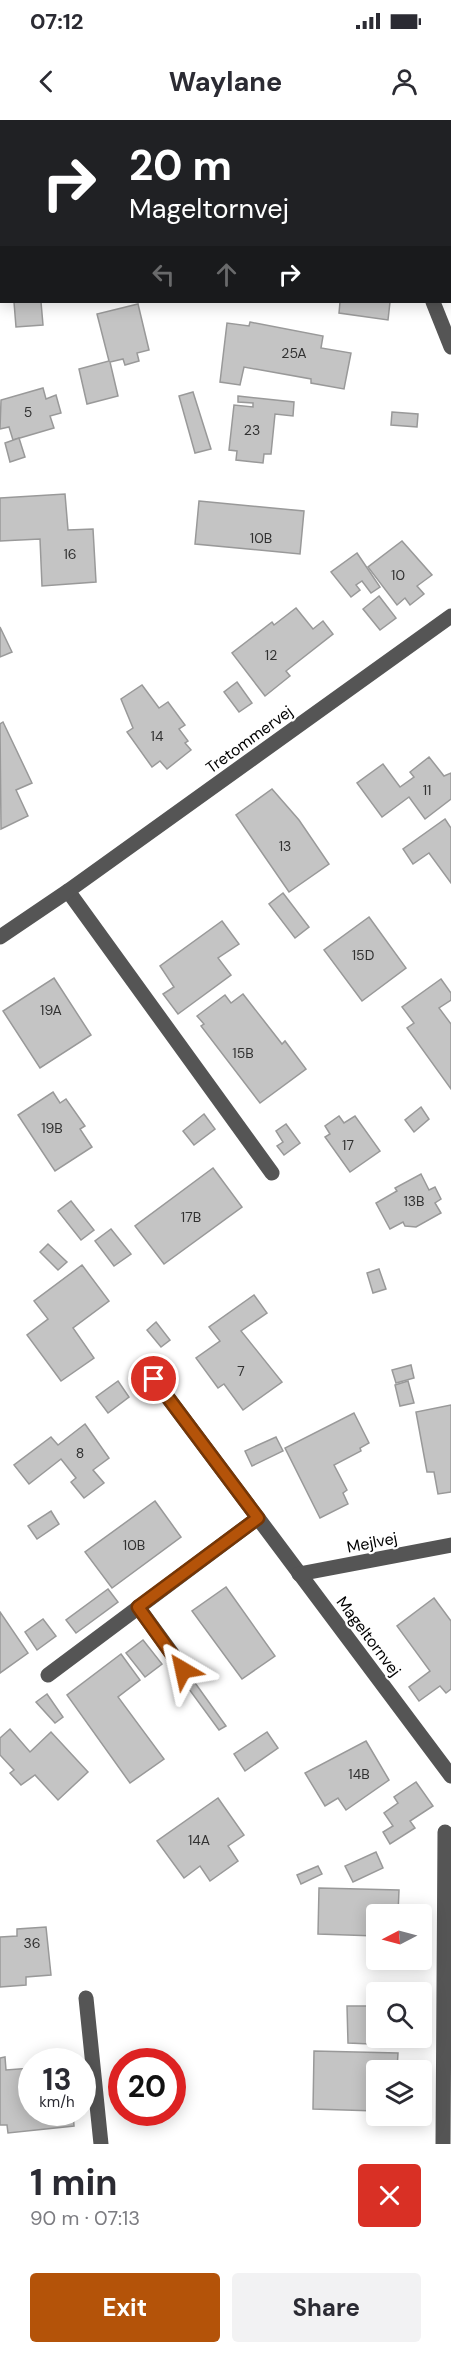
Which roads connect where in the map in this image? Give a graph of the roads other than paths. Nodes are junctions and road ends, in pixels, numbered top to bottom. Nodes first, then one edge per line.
1 (433, 303) edge
2 (451, 347) edge
3 (451, 616) edge
4 (68, 891) junction
5 (0, 937) edge
6 (272, 1173) dead end
7 (154, 1379) dead end
8 (258, 1518) junction
9 (451, 1545) edge
10 (299, 1574) junction
11 (138, 1607) junction
12 (183, 1670) dead end
13 (48, 1675) dead end
14 (451, 1776) edge
15 (445, 1833) dead end
16 (448, 1974) edge
17 (86, 1998) dead end
18 (100, 2144) edge
19 (443, 2144) edge

1 - 2 street
3 - 4 street, Tretommervej
4 - 5 street, Tretommervej
4 - 6 street
7 - 8 street, Mageltornvej
8 - 10 street, Mageltornvej
8 - 11 street
9 - 10 street, Mejlvej
10 - 14 street, Mageltornvej
11 - 12 street
11 - 13 street
15 - 16 street
16 - 19 street
17 - 18 street

